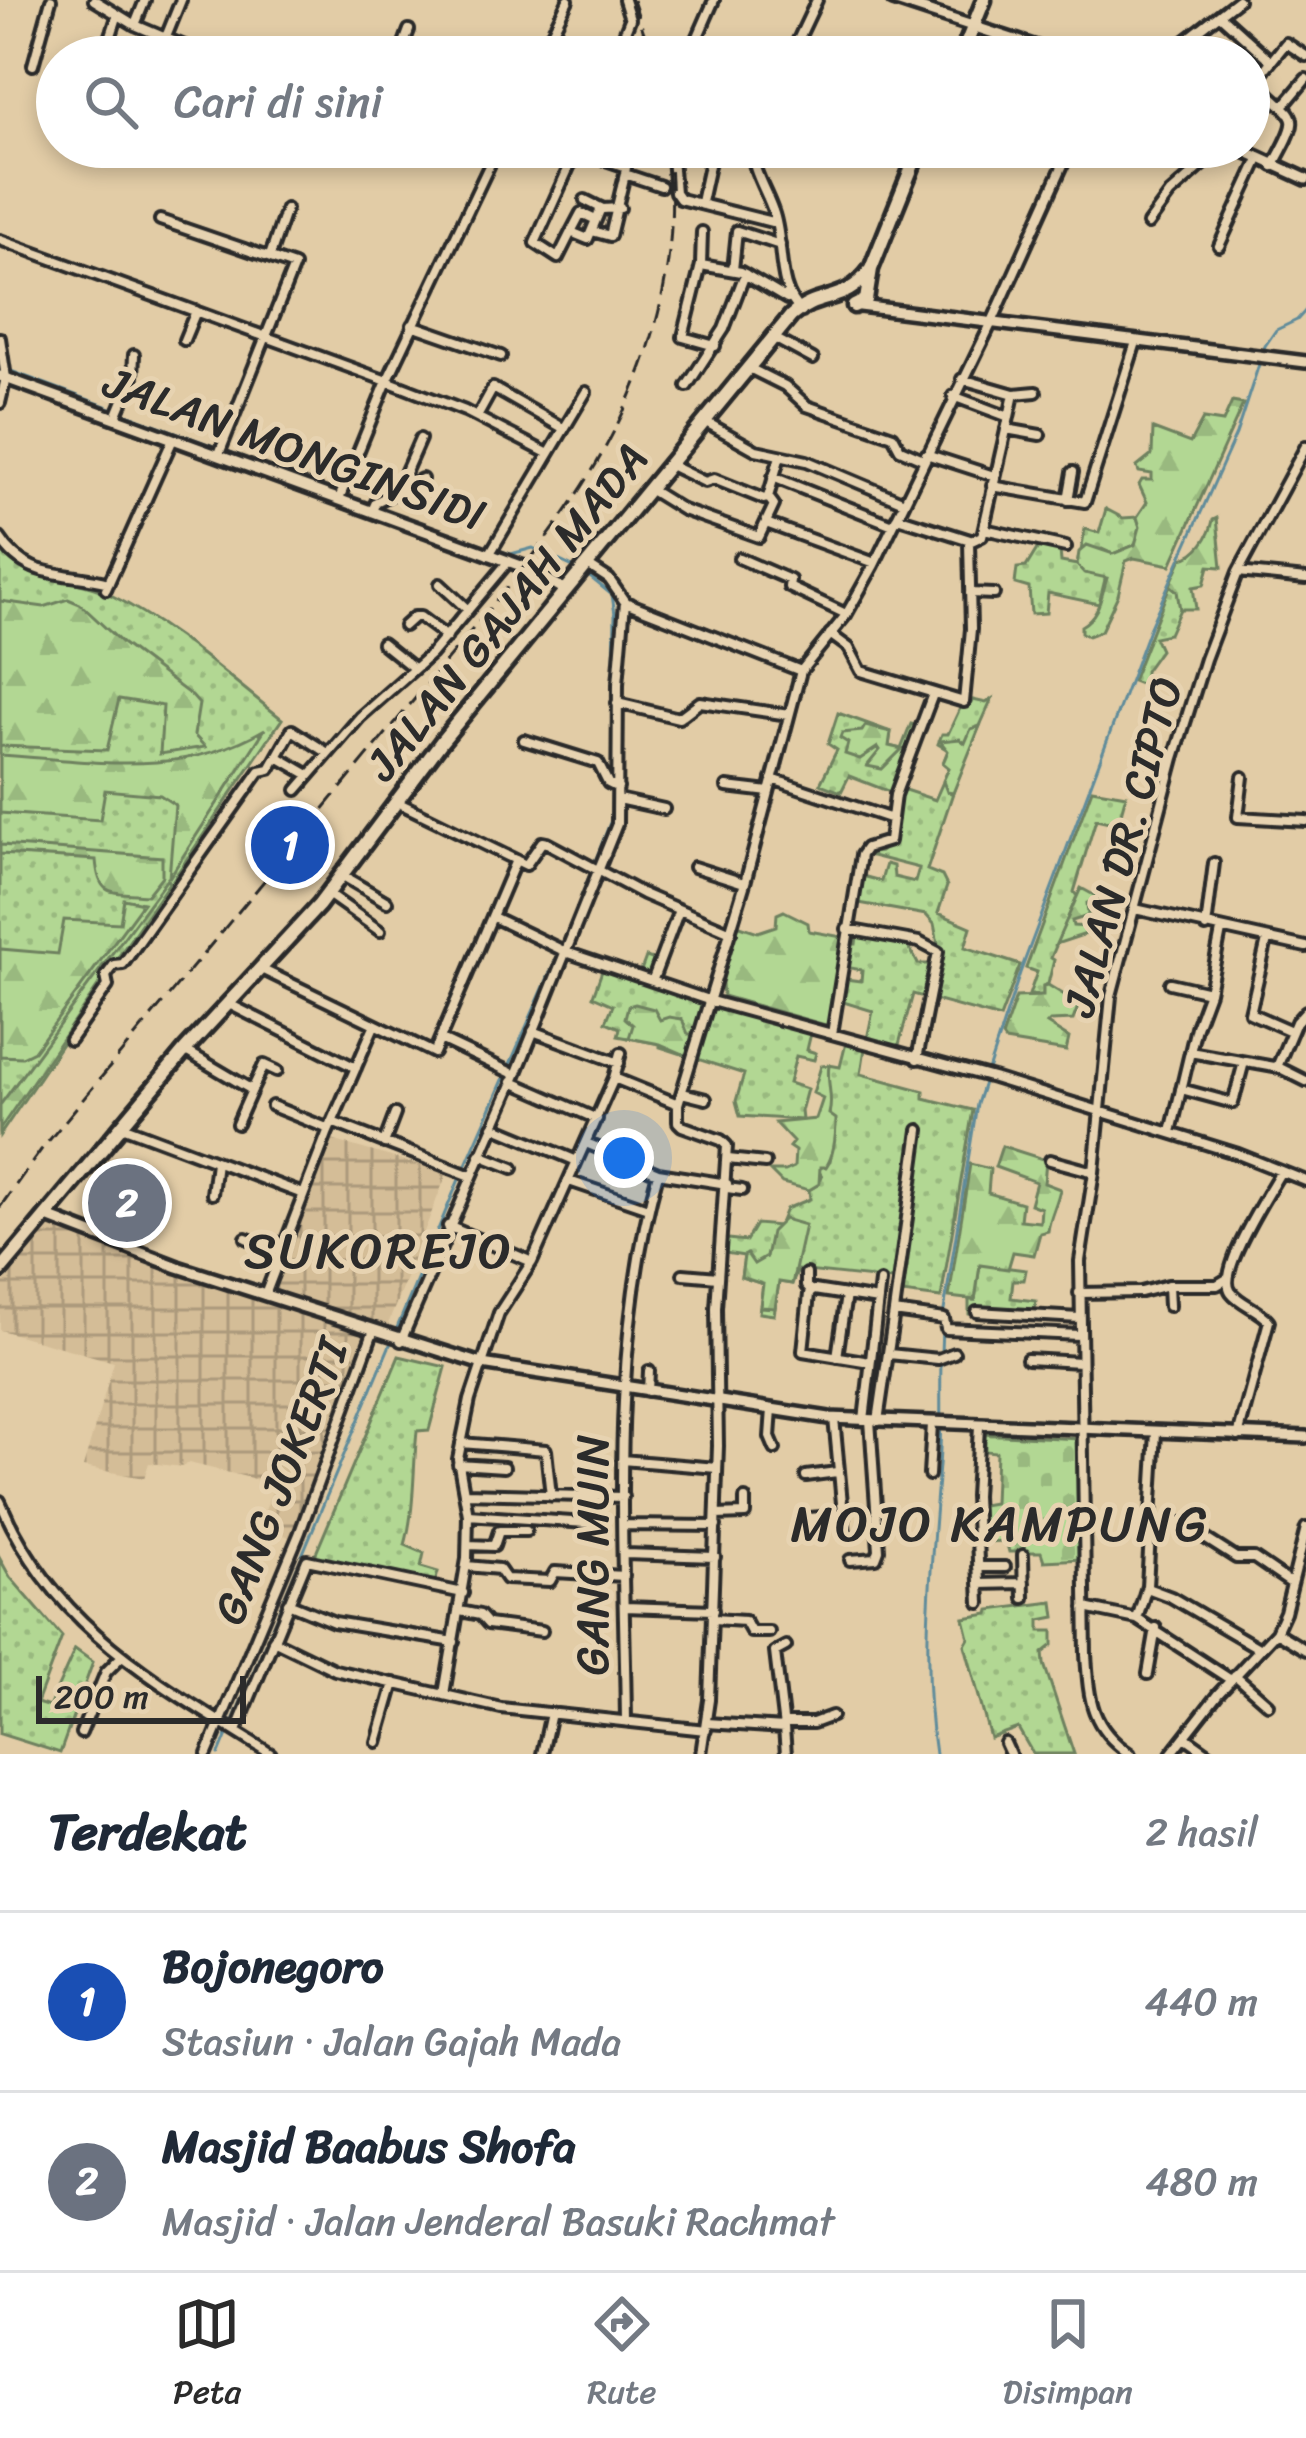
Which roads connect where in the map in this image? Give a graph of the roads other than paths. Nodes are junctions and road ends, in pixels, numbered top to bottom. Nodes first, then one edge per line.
1 (50, 0) edge
2 (94, 0) edge
3 (145, 0) edge
4 (181, 0) edge
5 (568, 0) edge
6 (624, 0) edge
7 (715, 0) edge
8 (817, 0) edge
9 (893, 0) edge
10 (983, 0) edge
11 (1238, 0) edge
12 (1220, 15) junction
13 (116, 17) junction
14 (135, 25) junction
15 (974, 27) junction
16 (409, 30) dead end
17 (41, 36) edge
18 (110, 36) edge
19 (163, 36) edge
20 (166, 36) edge
21 (407, 36) edge
22 (550, 36) edge
23 (623, 36) edge
24 (699, 36) edge
25 (800, 36) edge
26 (970, 36) edge
27 (1002, 36) edge
28 (1192, 36) edge
29 (1243, 36) edge
30 (36, 54) edge
31 (1306, 56) edge
32 (1271, 61) edge
33 (33, 65) dead end
34 (1306, 79) edge
35 (1270, 92) edge
36 (1285, 104) junction
37 (1270, 164) edge
38 (1273, 166) junction
39 (487, 168) edge
40 (568, 168) edge
41 (620, 168) edge
42 (626, 168) edge
43 (674, 168) edge
44 (708, 168) edge
45 (755, 168) edge
46 (912, 168) edge
47 (1062, 168) edge
48 (1199, 168) edge
49 (1255, 168) edge
50 (626, 171) junction
51 (1306, 179) edge
52 (661, 186) dead end
53 (585, 200) dead end
54 (701, 202) junction
55 (602, 208) junction
56 (620, 208) junction
57 (286, 209) dead end
58 (160, 220) dead end
59 (596, 220) junction
60 (777, 224) junction
61 (1148, 224) dead end
62 (592, 231) junction
63 (572, 232) junction
64 (702, 232) dead end
65 (0, 240) edge
66 (780, 244) junction
67 (1219, 246) dead end
68 (270, 256) junction
69 (701, 265) junction
70 (733, 270) junction
71 (745, 274) junction
72 (857, 298) junction
73 (797, 308) junction
74 (196, 311) junction
75 (992, 322) junction
76 (412, 325) junction
77 (0, 338) edge
78 (267, 338) junction
79 (776, 339) junction
80 (184, 340) dead end
81 (1136, 342) junction
82 (715, 346) junction
83 (134, 355) dead end
84 (501, 356) dead end
85 (813, 359) dead end
86 (1306, 362) edge
87 (751, 369) junction
88 (4, 373) edge
89 (962, 379) junction
90 (387, 381) junction
91 (687, 386) dead end
92 (586, 392) dead end
93 (1036, 392) dead end
94 (1014, 394) junction
95 (953, 396) junction
96 (1, 402) edge
97 (117, 413) junction
98 (477, 417) junction
99 (1009, 417) junction
100 (706, 422) junction
101 (563, 428) junction
102 (1006, 429) junction
103 (1040, 435) dead end
104 (173, 439) junction
105 (420, 439) dead end
106 (1306, 446) edge
107 (220, 450) junction
108 (547, 453) junction
109 (780, 456) junction
110 (924, 456) junction
111 (670, 465) junction
112 (1073, 472) dead end
113 (773, 477) junction
114 (422, 479) dead end
115 (993, 481) junction
116 (650, 489) junction
117 (397, 490) junction
118 (340, 495) junction
119 (768, 496) junction
120 (1068, 500) junction
121 (904, 502) junction
122 (374, 507) junction
123 (895, 521) junction
124 (766, 523) junction
125 (984, 529) junction
126 (0, 538) edge
127 (970, 540) junction
128 (1066, 547) dead end
129 (491, 550) junction
130 (739, 558) dead end
131 (508, 561) junction
132 (875, 563) junction
133 (582, 568) junction
134 (1238, 572) junction
135 (1306, 579) edge
136 (440, 584) dead end
137 (564, 589) junction
138 (970, 593) junction
139 (994, 594) dead end
140 (625, 602) junction
141 (468, 610) junction
142 (846, 614) junction
143 (404, 626) dead end
144 (830, 634) junction
145 (447, 637) junction
146 (382, 643) dead end
147 (412, 667) junction
148 (801, 671) junction
149 (933, 694) junction
150 (617, 703) junction
151 (789, 716) junction
152 (524, 740) dead end
153 (328, 753) junction
154 (278, 757) junction
155 (309, 775) junction
156 (1244, 778) dead end
157 (772, 779) junction
158 (727, 787) dead end
159 (615, 789) junction
160 (297, 790) dead end
161 (770, 792) junction
162 (397, 802) junction
163 (664, 809) dead end
164 (892, 819) junction
165 (1306, 821) edge
166 (516, 860) junction
167 (1214, 863) dead end
168 (694, 867) dead end
169 (596, 869) junction
170 (343, 876) junction
171 (745, 884) junction
172 (328, 894) junction
173 (387, 902) dead end
174 (1135, 909) junction
175 (679, 910) junction
176 (493, 917) junction
177 (1206, 927) junction
178 (847, 929) junction
179 (380, 931) dead end
180 (1221, 931) junction
181 (730, 932) junction
182 (1267, 940) junction
183 (1306, 947) edge
184 (566, 952) junction
185 (261, 969) junction
186 (652, 980) junction
187 (1170, 983) dead end
188 (1209, 992) junction
189 (711, 1001) junction
190 (227, 1004) junction
191 (1306, 1011) edge
192 (374, 1026) junction
193 (533, 1031) junction
194 (1292, 1031) junction
195 (832, 1034) junction
196 (70, 1040) dead end
197 (442, 1040) junction
198 (185, 1050) junction
199 (1190, 1052) junction
200 (917, 1059) junction
201 (1244, 1062) junction
202 (1276, 1067) junction
203 (356, 1068) junction
204 (277, 1071) dead end
205 (511, 1075) junction
206 (614, 1078) junction
207 (1306, 1081) edge
208 (1181, 1089) junction
209 (252, 1090) junction
210 (682, 1093) junction
211 (706, 1099) dead end
212 (679, 1104) junction
213 (272, 1106) dead end
214 (1098, 1112) junction
215 (395, 1114) dead end
216 (597, 1119) junction
217 (237, 1124) dead end
218 (121, 1125) junction
219 (330, 1125) junction
220 (493, 1126) junction
221 (919, 1130) dead end
222 (1171, 1132) junction
223 (384, 1143) junction
224 (586, 1143) junction
225 (480, 1155) junction
226 (728, 1159) junction
227 (1050, 1160) dead end
228 (578, 1161) junction
229 (216, 1162) junction
230 (765, 1163) dead end
231 (513, 1168) dead end
232 (1281, 1171) junction
233 (1094, 1172) junction
234 (462, 1173) junction
235 (658, 1173) junction
236 (569, 1180) junction
237 (1306, 1181) edge
238 (727, 1186) junction
239 (742, 1190) dead end
240 (212, 1194) dead end
241 (303, 1194) junction
242 (648, 1208) junction
243 (45, 1216) junction
244 (448, 1226) junction
245 (246, 1238) dead end
246 (281, 1253) junction
247 (532, 1262) junction
248 (0, 1271) edge
249 (683, 1274) dead end
250 (806, 1274) dead end
251 (718, 1277) junction
252 (1227, 1279) junction
253 (880, 1282) dead end
254 (1168, 1285) junction
255 (811, 1291) junction
256 (1079, 1293) junction
257 (265, 1295) junction
258 (846, 1295) junction
259 (878, 1300) junction
260 (1169, 1306) dead end
261 (894, 1312) junction
262 (977, 1312) dead end
263 (1078, 1318) junction
264 (378, 1334) junction
265 (1079, 1335) junction
266 (400, 1341) junction
267 (889, 1354) junction
268 (836, 1357) junction
269 (946, 1357) dead end
270 (1027, 1359) dead end
271 (870, 1361) junction
272 (1080, 1362) junction
273 (482, 1364) junction
274 (649, 1371) dead end
275 (626, 1389) junction
276 (648, 1392) junction
277 (718, 1401) junction
278 (772, 1409) junction
279 (834, 1418) junction
280 (871, 1420) junction
281 (936, 1424) junction
282 (979, 1426) junction
283 (1085, 1430) junction
284 (1156, 1432) junction
285 (1238, 1436) junction
286 (1306, 1438) edge
287 (461, 1443) junction
288 (775, 1449) dead end
289 (622, 1460) junction
290 (458, 1464) junction
291 (504, 1467) dead end
292 (717, 1468) junction
293 (837, 1472) junction
294 (929, 1475) dead end
295 (806, 1476) dead end
296 (465, 1493) junction
297 (551, 1496) junction
298 (623, 1497) junction
299 (745, 1498) dead end
300 (0, 1502) edge
301 (468, 1515) junction
302 (716, 1515) junction
303 (842, 1515) junction
304 (810, 1518) dead end
305 (1181, 1523) dead end
306 (602, 1524) dead end
307 (623, 1525) junction
308 (716, 1526) junction
309 (1306, 1530) edge
310 (526, 1532) dead end
311 (844, 1534) dead end
312 (467, 1545) junction
313 (625, 1554) junction
314 (1023, 1555) dead end
315 (715, 1557) junction
316 (850, 1560) dead end
317 (466, 1566) junction
318 (978, 1567) junction
319 (1005, 1567) dead end
320 (624, 1576) junction
321 (1024, 1583) junction
322 (979, 1584) junction
323 (1292, 1585) junction
324 (1147, 1588) junction
325 (463, 1593) junction
326 (1024, 1598) dead end
327 (288, 1603) junction
328 (980, 1603) dead end
329 (625, 1607) junction
330 (1085, 1608) junction
331 (460, 1611) junction
332 (713, 1614) junction
333 (1137, 1619) junction
334 (1156, 1628) junction
335 (542, 1631) dead end
336 (770, 1632) dead end
337 (1276, 1632) junction
338 (273, 1640) junction
339 (454, 1642) junction
340 (786, 1646) dead end
341 (1260, 1649) junction
342 (1306, 1650) edge
343 (120, 1658) junction
344 (1148, 1674) dead end
345 (1233, 1678) junction
346 (394, 1683) junction
347 (444, 1694) junction
348 (1268, 1703) dead end
349 (550, 1713) junction
350 (832, 1715) dead end
351 (626, 1720) junction
352 (784, 1725) junction
353 (706, 1726) junction
354 (229, 1727) junction
355 (81, 1733) dead end
356 (1185, 1737) junction
357 (377, 1742) dead end
358 (1005, 1743) dead end
359 (207, 1754) edge
360 (271, 1754) edge
361 (542, 1754) edge
362 (701, 1754) edge
363 (787, 1754) edge
364 (1010, 1754) edge
365 (1130, 1754) edge
366 (1172, 1754) edge
367 (1209, 1754) edge

1 - 17 street
2 - 13 street
3 - 14 street
4 - 20 street
5 - 22 street
6 - 23 street
7 - 24 street
8 - 25 street
9 - 15 main road
10 - 15 highway
11 - 12 street
12 - 28 street
12 - 29 street
13 - 14 street
13 - 18 street
14 - 19 street
15 - 26 highway
15 - 27 main road
16 - 21 street
30 - 33 street
31 - 32 street
34 - 36 street
35 - 36 street
36 - 38 street
37 - 38 main road
38 - 51 main road
39 - 76 street
40 - 63 street
41 - 50 street
42 - 50 street
43 - 54 street
44 - 54 street
45 - 60 street
46 - 72 highway
47 - 75 street
48 - 61 street
49 - 67 street
50 - 52 street
50 - 56 street
53 - 55 street
54 - 60 street
55 - 56 street
55 - 59 street
56 - 62 street
57 - 68 street
58 - 68 street
59 - 62 street
59 - 63 street
60 - 66 street
62 - 63 street
64 - 69 street
65 - 74 street
66 - 70 street
66 - 73 street
68 - 78 street
69 - 70 street
69 - 82 street
70 - 71 street
71 - 73 street
71 - 82 street
72 - 73 highway
72 - 75 main road
73 - 79 highway, JALAN GAJAH MADA
74 - 78 street
74 - 80 street
75 - 81 main road
75 - 89 street
76 - 84 street
76 - 90 street
77 - 88 street
78 - 90 street
78 - 107 street
79 - 85 street
79 - 87 highway, JALAN GAJAH MADA
81 - 86 main road
81 - 120 street
82 - 91 street
83 - 97 street
87 - 100 highway, JALAN GAJAH MADA
87 - 110 street
88 - 96 street
88 - 97 main road, JALAN MONGINSIDI
89 - 94 street
89 - 95 street
90 - 98 street
90 - 118 street
92 - 101 street
93 - 94 street
94 - 99 street
95 - 99 street
95 - 110 street
97 - 104 main road, JALAN MONGINSIDI
98 - 101 street
98 - 108 street
99 - 102 street
100 - 109 street
100 - 111 highway, JALAN GAJAH MADA
101 - 108 street
102 - 103 street
102 - 115 street
104 - 107 main road, JALAN MONGINSIDI
104 - 126 street
105 - 117 street
106 - 134 street, JALAN DR. CIPTO
107 - 118 main road, JALAN MONGINSIDI
108 - 129 street
109 - 113 street
109 - 121 street
110 - 115 street
110 - 121 street
111 - 116 highway, JALAN GAJAH MADA
111 - 119 street
112 - 120 street
113 - 119 street
113 - 123 street
114 - 117 street
115 - 120 street
115 - 125 street
116 - 124 street
116 - 133 highway, JALAN GAJAH MADA
117 - 122 street
118 - 122 main road, JALAN MONGINSIDI
119 - 124 street
121 - 123 street
122 - 129 main road, JALAN MONGINSIDI
123 - 127 street
123 - 132 street
124 - 132 street
125 - 127 street
125 - 128 street
127 - 138 street
129 - 131 main road, JALAN MONGINSIDI
130 - 142 street
131 - 137 main road, JALAN MONGINSIDI
131 - 141 street
132 - 142 street
133 - 137 highway, JALAN GAJAH MADA
133 - 140 street
134 - 135 street
134 - 174 street, JALAN DR. CIPTO
136 - 141 street
137 - 162 highway, JALAN GAJAH MADA
138 - 139 street
138 - 149 street
140 - 148 street
140 - 150 street
141 - 145 street
142 - 144 street
143 - 145 street
144 - 148 street
144 - 149 street
145 - 147 street
146 - 147 street
147 - 153 street
148 - 151 street
149 - 164 street
150 - 151 street
150 - 159 street
151 - 157 street
152 - 159 street
153 - 154 street
153 - 155 street
154 - 155 street
154 - 196 street
155 - 160 street
156 - 165 street
157 - 161 street
157 - 164 street
158 - 161 street
159 - 163 street
159 - 169 street
161 - 171 street
162 - 166 street
162 - 170 highway, JALAN GAJAH MADA
164 - 178 street
166 - 169 street
166 - 176 street
167 - 177 street
168 - 171 street
169 - 175 street
169 - 184 street
170 - 172 highway, JALAN GAJAH MADA
170 - 173 street
171 - 181 street
172 - 179 street
172 - 185 highway, JALAN GAJAH MADA
174 - 177 street
174 - 214 street, JALAN DR. CIPTO
175 - 181 street
175 - 186 street
176 - 184 street
176 - 197 street
177 - 180 street
178 - 195 street
178 - 200 street
180 - 182 street
180 - 188 street
181 - 189 street
182 - 183 street
182 - 194 street
184 - 186 street
184 - 193 street
185 - 190 highway, JALAN GAJAH MADA
185 - 192 street
186 - 189 street
187 - 188 street
188 - 199 street
189 - 195 street
189 - 210 street
190 - 198 highway, JALAN GAJAH MADA
190 - 203 street
191 - 194 street
192 - 197 street
192 - 203 street
193 - 205 street
193 - 206 street
194 - 202 street
195 - 200 street
197 - 205 street
198 - 209 street
198 - 218 highway, JALAN GAJAH MADA
199 - 201 street
199 - 208 street
200 - 214 street
201 - 202 street
201 - 208 street
202 - 207 street
203 - 219 street
204 - 209 street
205 - 216 street
205 - 220 street
206 - 212 street
206 - 216 street
208 - 222 street
209 - 217 street
210 - 211 street
210 - 212 street
212 - 226 street
213 - 219 street
214 - 222 street
214 - 233 street, JALAN DR. CIPTO
215 - 223 street
216 - 224 street
218 - 229 street
218 - 243 highway, JALAN GAJAH MADA
219 - 223 street
219 - 241 street
220 - 225 street
220 - 228 street
221 - 261 street
222 - 232 street
223 - 234 street
224 - 228 street
224 - 235 street
225 - 231 street
225 - 234 street
226 - 230 street
226 - 238 street
227 - 233 street
228 - 236 street
229 - 240 street
229 - 241 street
232 - 237 street
232 - 252 street
233 - 256 street, JALAN DR. CIPTO
234 - 244 street
235 - 238 street
235 - 242 street, GANG MUIN
236 - 242 street
236 - 247 street
238 - 239 street
238 - 251 street
241 - 246 street
242 - 275 street, GANG MUIN
243 - 248 highway, JALAN GAJAH MADA
243 - 257 main road
244 - 247 street
244 - 266 street
245 - 246 street
246 - 257 street
247 - 273 street
249 - 251 street
250 - 255 street
251 - 277 street
252 - 254 street
252 - 285 street
253 - 259 street
254 - 256 street
254 - 260 street
255 - 258 street
255 - 268 street
256 - 263 street, JALAN DR. CIPTO
257 - 264 main road
258 - 259 street
258 - 268 street
259 - 271 street
261 - 265 street
261 - 267 street
262 - 263 street
263 - 265 street, JALAN DR. CIPTO
264 - 266 main road
264 - 354 street, GANG JOKERTI
265 - 272 street, JALAN DR. CIPTO
266 - 273 main road
267 - 269 street
267 - 280 street
268 - 271 street
270 - 272 street
271 - 280 street
272 - 283 street, JALAN DR. CIPTO
273 - 275 main road
273 - 287 street
274 - 276 street
275 - 276 main road
275 - 289 street, GANG MUIN
276 - 277 main road
277 - 278 main road
277 - 292 street
278 - 279 main road
278 - 288 street
279 - 280 main road
279 - 293 street
280 - 281 main road
280 - 316 street
281 - 282 main road
281 - 294 street
282 - 283 main road
282 - 318 street
283 - 284 main road
283 - 330 street, JALAN DR. CIPTO
284 - 285 main road
284 - 324 street
285 - 286 main road
287 - 290 street
287 - 297 street
289 - 292 street
289 - 298 street, GANG MUIN
290 - 291 street
290 - 296 street
292 - 302 street
293 - 295 street
293 - 303 street
296 - 297 street
296 - 301 street
297 - 298 street
298 - 307 street, GANG MUIN
299 - 302 street
300 - 343 street
301 - 306 street
301 - 312 street
302 - 308 street
303 - 304 street
303 - 311 street
305 - 323 street
307 - 308 street
307 - 313 street, GANG MUIN
308 - 315 street
309 - 323 street
310 - 312 street
312 - 317 street
313 - 315 street
313 - 320 street, GANG MUIN
314 - 321 street
315 - 332 street
317 - 320 street
317 - 325 street
318 - 319 street
318 - 322 street
320 - 329 street, GANG MUIN
321 - 322 street
321 - 326 street
322 - 328 street
323 - 337 street
324 - 333 street
324 - 341 street
325 - 327 street
325 - 331 street
327 - 338 street
327 - 339 street
329 - 332 street
329 - 351 street, GANG MUIN
330 - 333 street
330 - 365 street, JALAN DR. CIPTO
331 - 335 street
331 - 339 street
332 - 336 street
332 - 353 street
333 - 334 street
334 - 344 street
334 - 345 street
337 - 341 street
337 - 342 street
338 - 346 street
338 - 354 street
339 - 347 street
340 - 352 street
341 - 345 street
343 - 354 street
343 - 355 street
345 - 348 street
345 - 356 street
346 - 347 street
346 - 357 street
347 - 349 street
349 - 351 street
349 - 361 street
350 - 352 street
351 - 353 street
352 - 353 street
352 - 363 street
353 - 362 street
354 - 359 street
354 - 360 street
356 - 366 street
356 - 367 street
358 - 364 street

